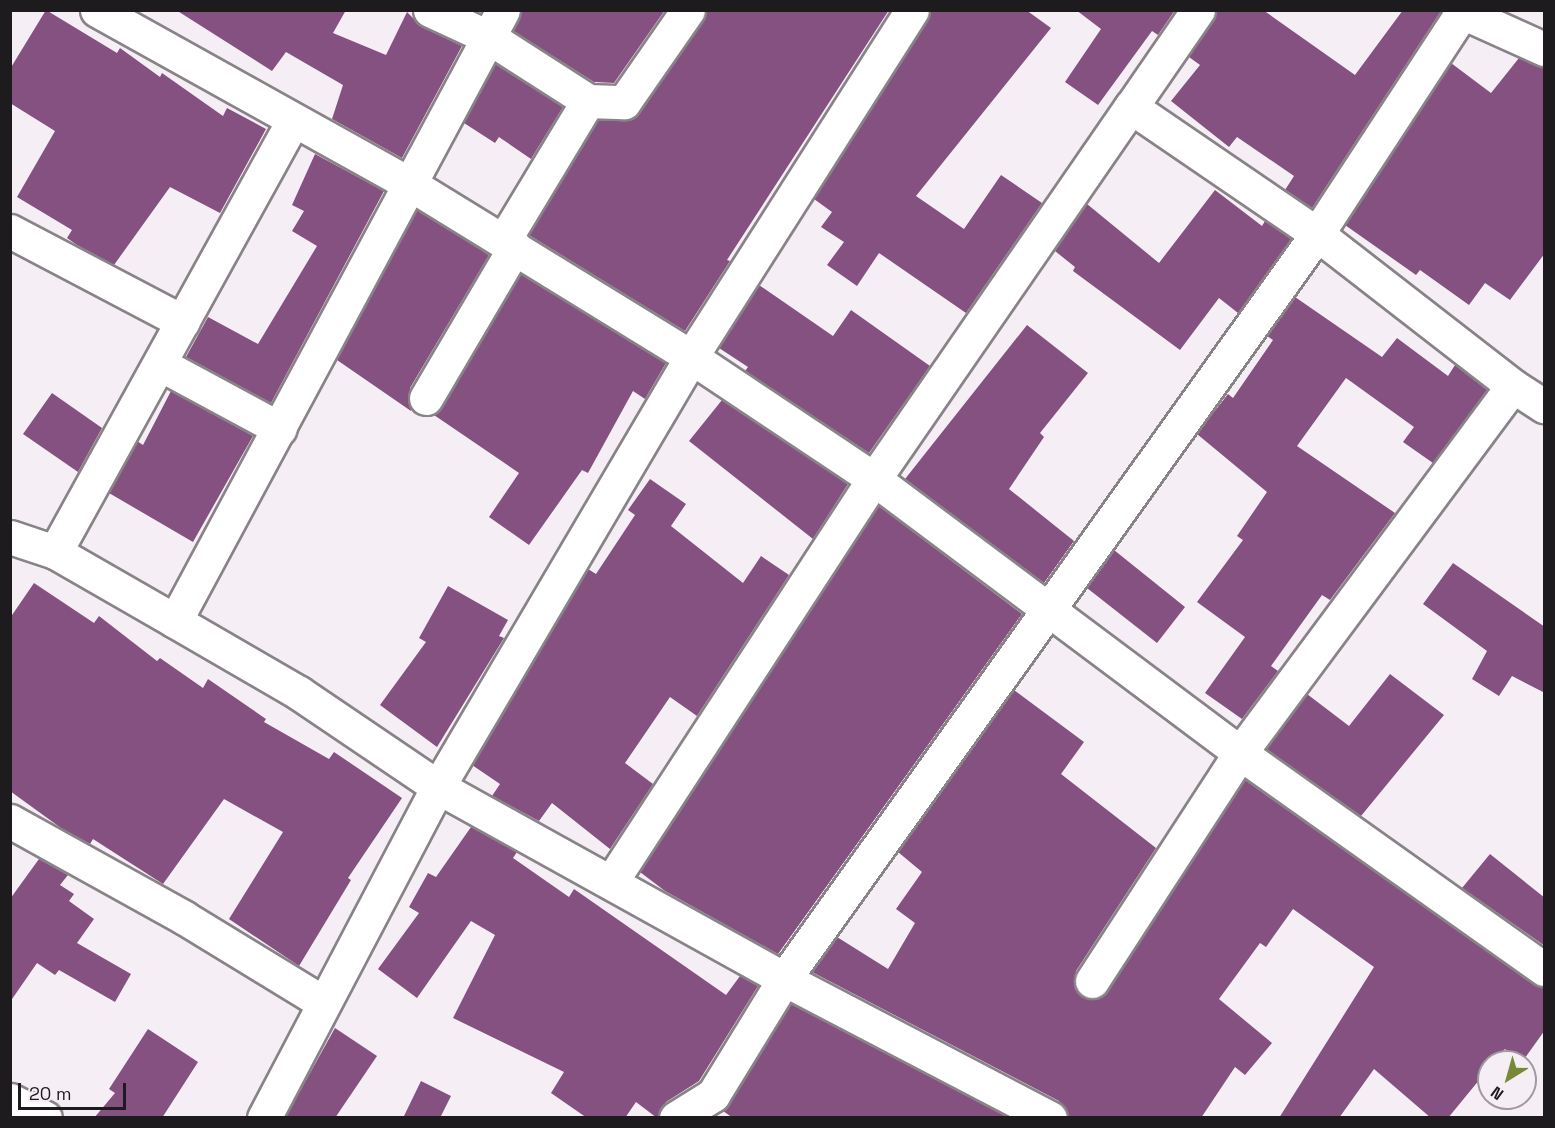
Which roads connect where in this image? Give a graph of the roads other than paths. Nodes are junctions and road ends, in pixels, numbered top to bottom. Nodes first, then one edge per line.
1 (97, 10) edge
2 (430, 10) edge
3 (688, 10) edge
4 (912, 10) edge
5 (1198, 10) edge
6 (1461, 11) edge
7 (496, 24) edge
8 (1545, 50) edge
9 (588, 101) junction
10 (1131, 107) junction
11 (292, 122) junction
12 (410, 184) junction
13 (10, 231) edge
14 (1317, 234) junction
15 (510, 243) junction
16 (183, 322) junction
17 (691, 357) junction
18 (160, 364) junction
19 (1513, 386) junction
20 (426, 398) dead end
21 (1545, 406) edge
22 (280, 429) junction
23 (874, 479) junction
24 (10, 537) edge
25 (55, 552) junction
26 (1047, 609) junction
27 (175, 621) junction
28 (1240, 753) junction
29 (438, 787) junction
30 (10, 821) edge
31 (611, 882) junction
32 (1545, 969) edge
33 (784, 979) junction
34 (1092, 981) dead end
35 (324, 1003) junction
36 (10, 1100) edge
37 (45, 1118) edge
38 (264, 1118) edge
39 (676, 1118) edge
40 (1050, 1118) edge

1 - 11 street
2 - 7 street
3 - 9 street
4 - 17 street
5 - 10 street
6 - 8 street
6 - 14 street
7 - 9 street
7 - 12 street
9 - 15 street
10 - 14 street
10 - 23 street
11 - 12 street
11 - 16 street
12 - 15 street
12 - 22 street
13 - 16 street
14 - 19 street
14 - 26 street
15 - 17 street
15 - 20 street
16 - 18 street
17 - 23 street
17 - 29 street
18 - 22 street
18 - 25 street
19 - 21 street
19 - 28 street
22 - 27 street
23 - 26 street
23 - 31 street
24 - 25 street
25 - 27 street
26 - 28 street
26 - 33 street
27 - 29 street
28 - 32 street
28 - 34 street
29 - 31 street
29 - 35 street
30 - 35 street
31 - 33 street
33 - 39 street
33 - 40 street
35 - 38 street
36 - 37 street

